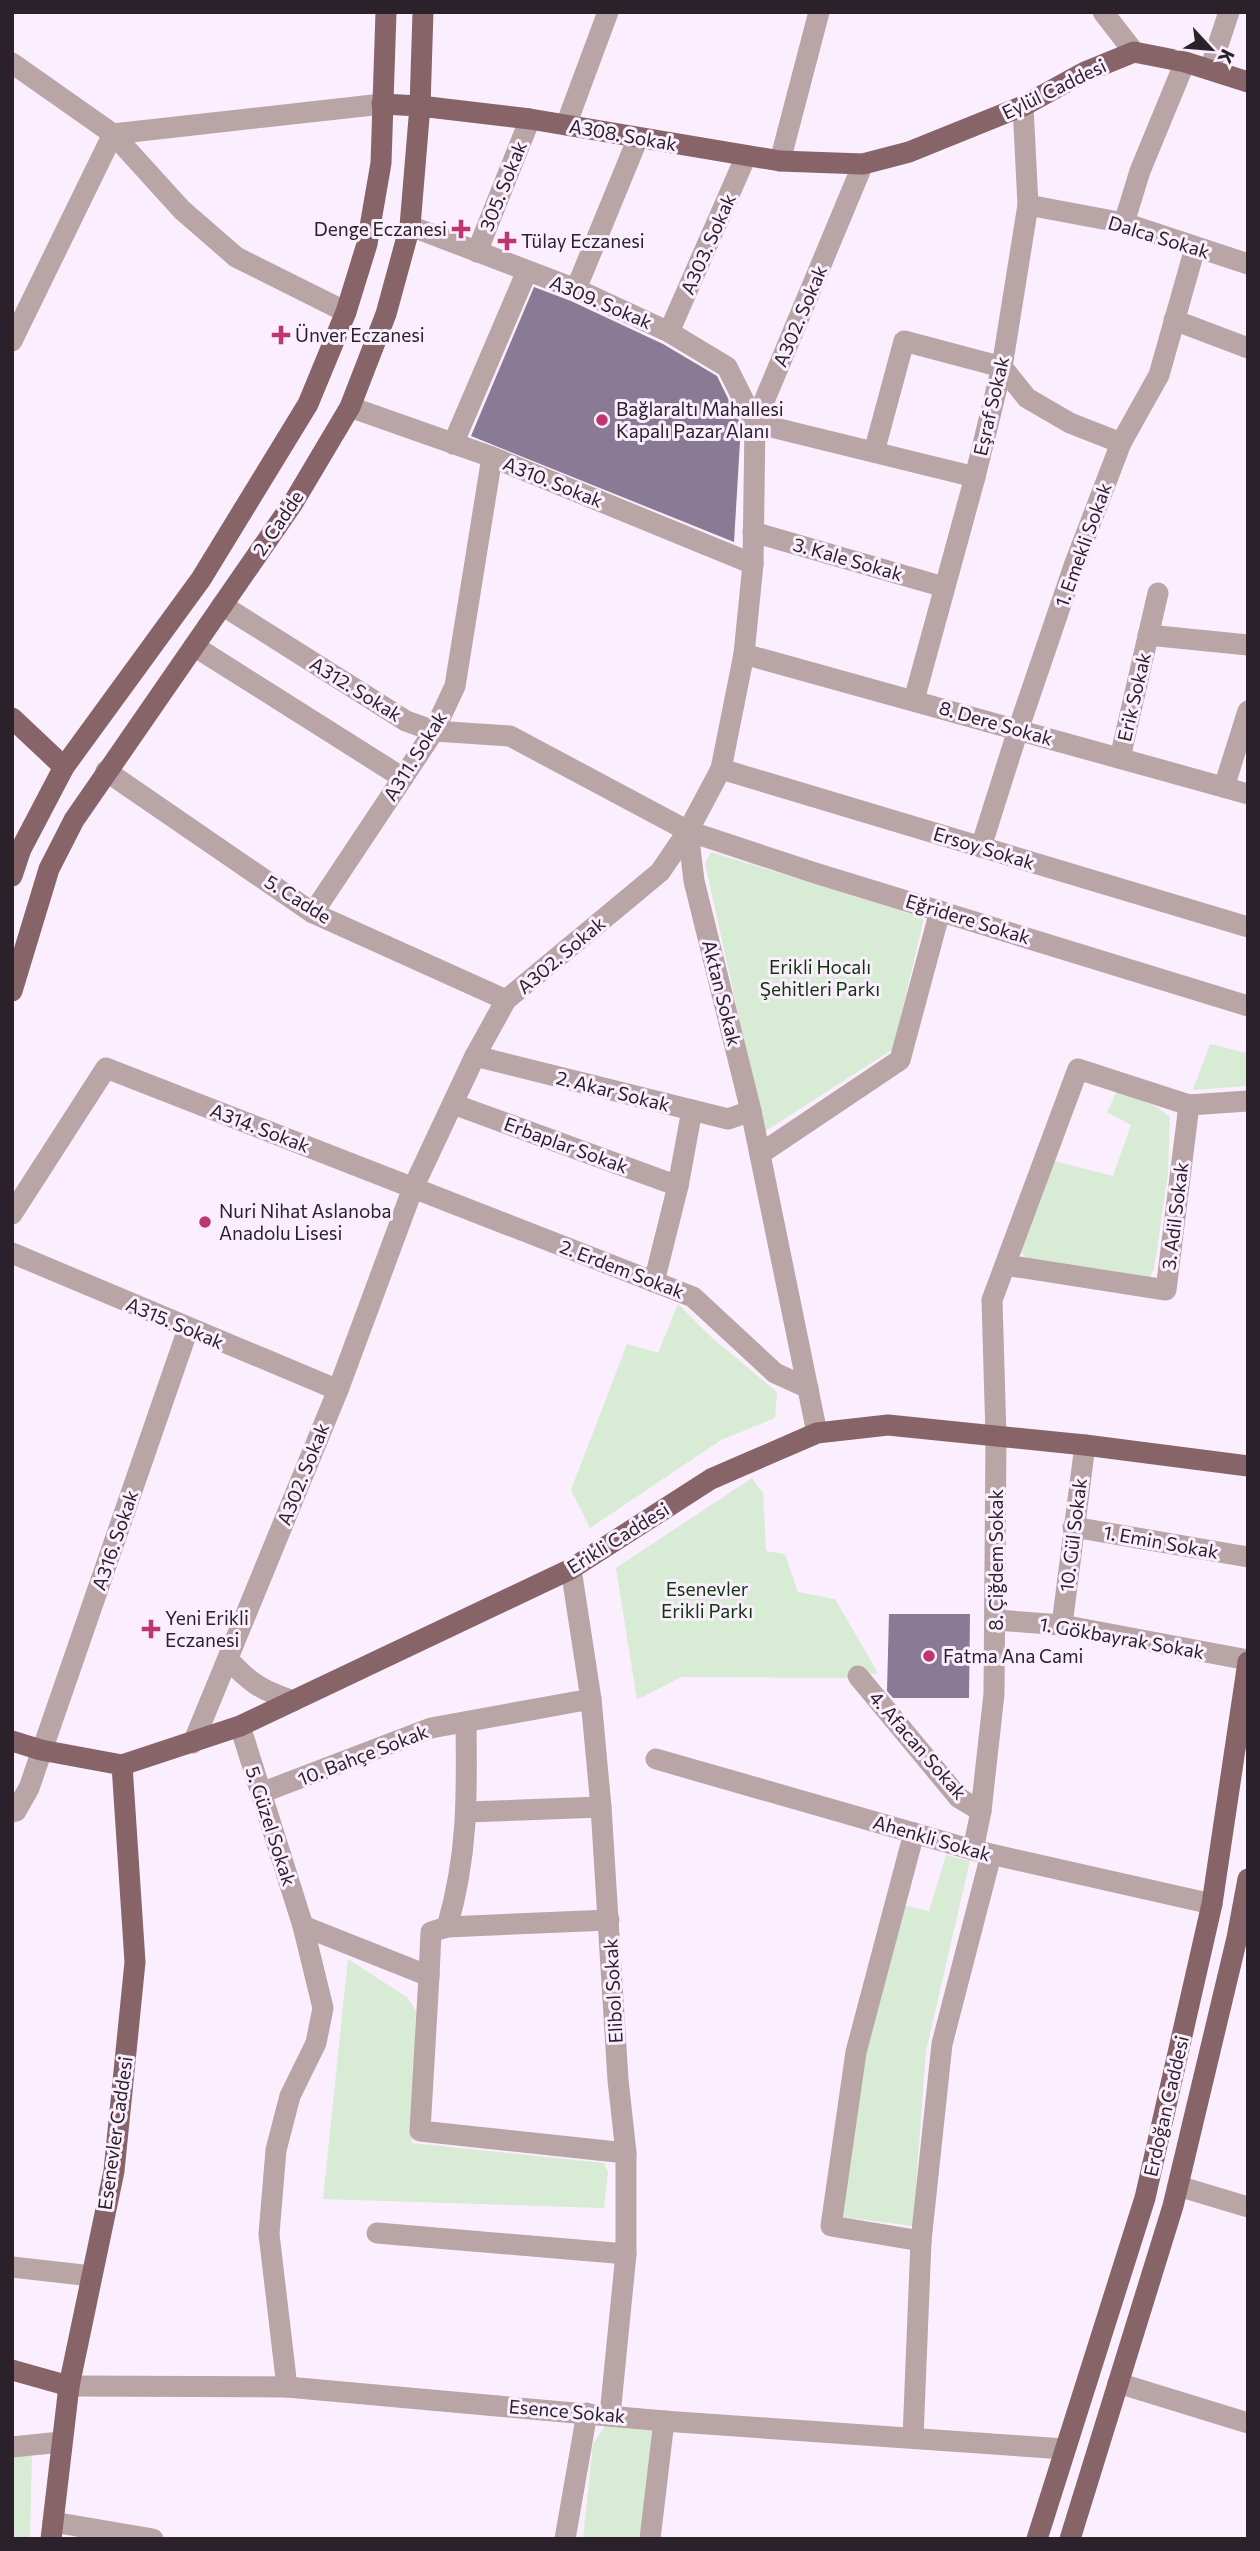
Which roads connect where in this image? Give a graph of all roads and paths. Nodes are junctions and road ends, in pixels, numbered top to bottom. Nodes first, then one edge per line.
1 (386, 12) edge
2 (423, 12) edge
3 (608, 12) edge
4 (819, 12) edge
5 (1103, 12) edge
6 (1229, 12) edge
7 (1134, 52) junction
8 (1185, 62) junction
9 (12, 63) edge
10 (1210, 69) junction
11 (1248, 82) edge
12 (382, 104) junction
13 (420, 106) junction
14 (1023, 106) junction
15 (530, 119) junction
16 (566, 125) junction
17 (113, 134) junction
18 (638, 138) junction
19 (746, 156) junction
20 (780, 161) junction
21 (863, 164) junction
22 (1028, 205) junction
23 (1124, 223) junction
24 (410, 226) junction
25 (1195, 248) junction
26 (477, 252) junction
27 (1248, 264) edge
28 (527, 271) junction
29 (576, 289) junction
30 (346, 312) junction
31 (1174, 320) junction
32 (669, 332) junction
33 (12, 341) edge
34 (1248, 348) edge
35 (1002, 367) junction
36 (350, 407) junction
37 (755, 423) junction
38 (1121, 443) junction
39 (453, 444) junction
40 (874, 452) junction
41 (492, 457) junction
42 (975, 477) junction
43 (753, 532) junction
44 (753, 564) junction
45 (944, 587) junction
46 (1158, 593) dead end
47 (222, 605) junction
48 (1148, 635) junction
49 (1248, 645) edge
50 (194, 646) junction
51 (744, 654) junction
52 (914, 700) junction
53 (1248, 711) edge
54 (12, 718) edge
55 (1018, 730) junction
56 (434, 731) junction
57 (1120, 758) junction
58 (64, 767) junction
59 (721, 769) junction
60 (106, 771) junction
61 (402, 778) junction
62 (1224, 788) junction
63 (1248, 794) edge
64 (688, 831) junction
65 (982, 847) junction
66 (12, 876) edge
67 (940, 911) junction
68 (313, 913) junction
69 (1248, 927) edge
70 (12, 990) edge
71 (506, 1000) junction
72 (1248, 1006) edge
73 (475, 1056) junction
74 (1248, 1101) edge
75 (453, 1104) junction
76 (1189, 1105) junction
77 (692, 1110) junction
78 (751, 1111) junction
79 (760, 1154) junction
80 (678, 1185) junction
81 (413, 1188) junction
82 (12, 1214) edge
83 (12, 1253) edge
84 (1005, 1265) junction
85 (654, 1282) junction
86 (188, 1329) junction
87 (808, 1388) junction
88 (338, 1390) junction
89 (817, 1433) junction
90 (996, 1436) junction
91 (1085, 1444) junction
92 (1248, 1466) edge
93 (1073, 1527) junction
94 (1248, 1557) edge
95 (571, 1569) junction
96 (996, 1620) junction
97 (1062, 1625) junction
98 (228, 1659) junction
99 (1248, 1661) edge
100 (858, 1676) dead end
101 (591, 1699) junction
102 (293, 1701) junction
103 (466, 1722) junction
104 (240, 1726) junction
105 (12, 1741) edge
106 (193, 1743) junction
107 (41, 1750) junction
108 (656, 1759) dead end
109 (122, 1765) junction
110 (261, 1793) junction
111 (601, 1807) junction
112 (981, 1811) junction
113 (12, 1812) edge
114 (467, 1812) junction
115 (914, 1833) junction
116 (982, 1853) junction
117 (1248, 1881) edge
118 (1212, 1904) junction
119 (609, 1920) junction
120 (303, 1926) junction
121 (447, 1927) junction
122 (1242, 1940) edge
123 (429, 1976) junction
124 (626, 2154) junction
125 (1178, 2186) junction
126 (1248, 2207) edge
127 (377, 2233) dead end
128 (921, 2241) junction
129 (626, 2254) junction
130 (12, 2267) edge
131 (92, 2276) junction
132 (12, 2370) edge
133 (1118, 2383) junction
134 (69, 2386) junction
135 (287, 2387) junction
136 (587, 2413) junction
137 (610, 2415) junction
138 (664, 2421) junction
139 (1248, 2423) edge
140 (913, 2438) junction
141 (61, 2441) junction
142 (12, 2447) edge
143 (1064, 2449) junction
144 (52, 2530) edge
145 (153, 2539) edge
146 (565, 2539) edge
147 (650, 2539) edge
148 (1037, 2539) edge
149 (1070, 2539) edge

1 - 12 main road, 2. Cadde
2 - 13 main road, 2. Cadde
3 - 16 street
4 - 20 street
5 - 7 street
6 - 10 street
7 - 8 main road
7 - 14 main road, Eylül Caddesi
8 - 10 main road
8 - 23 street
9 - 17 street
10 - 11 main road
12 - 13 main road, A308. Sokak
12 - 17 street
12 - 30 main road, 2. Cadde
13 - 15 main road, A308. Sokak
13 - 24 main road, 2. Cadde
14 - 21 main road, Eylül Caddesi
14 - 22 street, Eşraf Sokak
15 - 16 main road, A308. Sokak
15 - 26 street, 305. Sokak
16 - 18 main road, A308. Sokak
17 - 30 street
17 - 33 street
18 - 19 main road, A308. Sokak
18 - 29 street
19 - 20 main road, A308. Sokak
19 - 32 street, A303. Sokak
20 - 21 main road, A308. Sokak
21 - 37 street, A302. Sokak
22 - 23 street, Dalca Sokak
22 - 35 street, Eşraf Sokak
23 - 25 street, Dalca Sokak
24 - 26 street, A309. Sokak
24 - 36 main road, 2. Cadde
25 - 27 street, Dalca Sokak
25 - 31 street, 1. Emekli Sokak
26 - 28 street, A309. Sokak
28 - 29 street, A309. Sokak
28 - 39 street
29 - 32 street, A309. Sokak
30 - 58 main road, 2. Cadde
31 - 34 street
31 - 38 street, 1. Emekli Sokak
32 - 37 street, A309. Sokak
35 - 38 street
35 - 40 street
35 - 42 street, Eşraf Sokak
36 - 39 street, A310. Sokak
36 - 47 main road, 2. Cadde
37 - 40 street
37 - 43 street, A302. Sokak
38 - 55 street, 1. Emekli Sokak
39 - 41 street, A310. Sokak
40 - 42 street
41 - 44 street, A310. Sokak
41 - 56 street, A311. Sokak
42 - 45 street, Eşraf Sokak
43 - 44 street, A302. Sokak
43 - 45 street, 3. Kale Sokak
44 - 51 street, A302. Sokak
45 - 52 street, Eşraf Sokak
46 - 48 street, Erik Sokak
47 - 50 main road, 2. Cadde
47 - 56 street, A312. Sokak
48 - 49 street, Erik Sokak
48 - 57 street, Erik Sokak
50 - 60 main road, 2. Cadde
50 - 61 street
51 - 52 street, 8. Dere Sokak
51 - 59 street, A302. Sokak
52 - 55 street, 8. Dere Sokak
53 - 62 street
54 - 58 main road
55 - 57 street, 8. Dere Sokak
55 - 65 street, 1. Emekli Sokak
56 - 61 street, A311. Sokak
56 - 64 street, A312. Sokak
57 - 62 street, 8. Dere Sokak
58 - 66 main road, 2. Cadde
59 - 64 street, A302. Sokak
59 - 65 street, Ersoy Sokak
60 - 68 street, 5. Cadde
60 - 70 main road, 2. Cadde
61 - 68 street, A311. Sokak
62 - 63 street, 8. Dere Sokak
64 - 67 street, Eğridere Sokak
64 - 71 street, A302. Sokak
64 - 78 street, Aktan Sokak
65 - 69 street, Ersoy Sokak
67 - 72 street, Eğridere Sokak
67 - 79 street
68 - 71 street, 5. Cadde
71 - 73 street, A302. Sokak
73 - 75 street, A302. Sokak
73 - 77 street, 2. Akar Sokak
74 - 76 street
75 - 80 street, Erbaplar Sokak
75 - 81 street, A302. Sokak
76 - 84 street
76 - 84 street, 3. Adil Sokak
77 - 78 street, 2. Akar Sokak
77 - 80 street
78 - 79 street, Aktan Sokak
79 - 87 street, Aktan Sokak
80 - 85 street
81 - 82 street, A314. Sokak
81 - 85 street, 2. Erdem Sokak
81 - 88 street, A302. Sokak
83 - 86 street, A315. Sokak
84 - 90 street
85 - 87 street, 2. Erdem Sokak
86 - 88 street, A315. Sokak
86 - 107 street, A316. Sokak
87 - 89 street, Aktan Sokak
88 - 98 street, A302. Sokak
89 - 90 main road, Erikli Caddesi
89 - 95 main road, Erikli Caddesi
90 - 91 main road, Erikli Caddesi
90 - 96 street, 8. Çiğdem Sokak
91 - 92 main road, Erikli Caddesi
91 - 93 street, 10. Gül Sokak
93 - 94 street, 1. Emin Sokak
93 - 97 street, 10. Gül Sokak
95 - 101 street, Elibol Sokak
95 - 102 main road, Erikli Caddesi
96 - 97 street, 1. Gökbayrak Sokak
96 - 112 street, 8. Çiğdem Sokak
97 - 99 street, 1. Gökbayrak Sokak
98 - 102 street
98 - 106 street, A302. Sokak
99 - 118 main road, Erdoğan Caddesi
100 - 112 street, 4. Afacan Sokak
101 - 103 street, 10. Bahçe Sokak
101 - 111 street, Elibol Sokak
102 - 104 main road, Erikli Caddesi
103 - 110 street, 10. Bahçe Sokak
103 - 114 street
104 - 106 main road, Erikli Caddesi
104 - 110 street, 5. Güzel Sokak
105 - 107 main road, Erikli Caddesi
106 - 109 main road, Erikli Caddesi
107 - 109 main road, Erikli Caddesi
107 - 113 street, A316. Sokak
108 - 115 street, Ahenkli Sokak
109 - 131 main road, Esenevler Caddesi
110 - 120 street, 5. Güzel Sokak
111 - 114 street
111 - 119 street, Elibol Sokak
112 - 116 street, 8. Çiğdem Sokak
114 - 121 street
115 - 116 street, Ahenkli Sokak
115 - 128 street
116 - 118 street, Ahenkli Sokak
116 - 128 street, 8. Çiğdem Sokak
117 - 122 main road, Erdoğan Caddesi
118 - 143 main road, Erdoğan Caddesi
119 - 121 street
119 - 124 street, Elibol Sokak
120 - 123 street
120 - 135 street, 5. Güzel Sokak
121 - 123 street
122 - 125 main road, Erdoğan Caddesi
123 - 124 street
124 - 129 street, Elibol Sokak
125 - 126 street
125 - 133 main road, Erdoğan Caddesi
127 - 129 street
128 - 140 street, 8. Çiğdem Sokak
129 - 137 street, Elibol Sokak
130 - 131 street
131 - 134 main road, Esenevler Caddesi
132 - 134 main road
133 - 139 street
133 - 149 main road, Erdoğan Caddesi
134 - 135 street, Esence Sokak
134 - 141 main road, Esenevler Caddesi
135 - 136 street, Esence Sokak
136 - 137 street, Esence Sokak
136 - 146 street
137 - 138 street, Esence Sokak
138 - 140 street, Esence Sokak
138 - 147 street
140 - 143 street, Esence Sokak
141 - 142 street
141 - 144 main road, Esenevler Caddesi
143 - 148 main road, Erdoğan Caddesi
144 - 145 street

